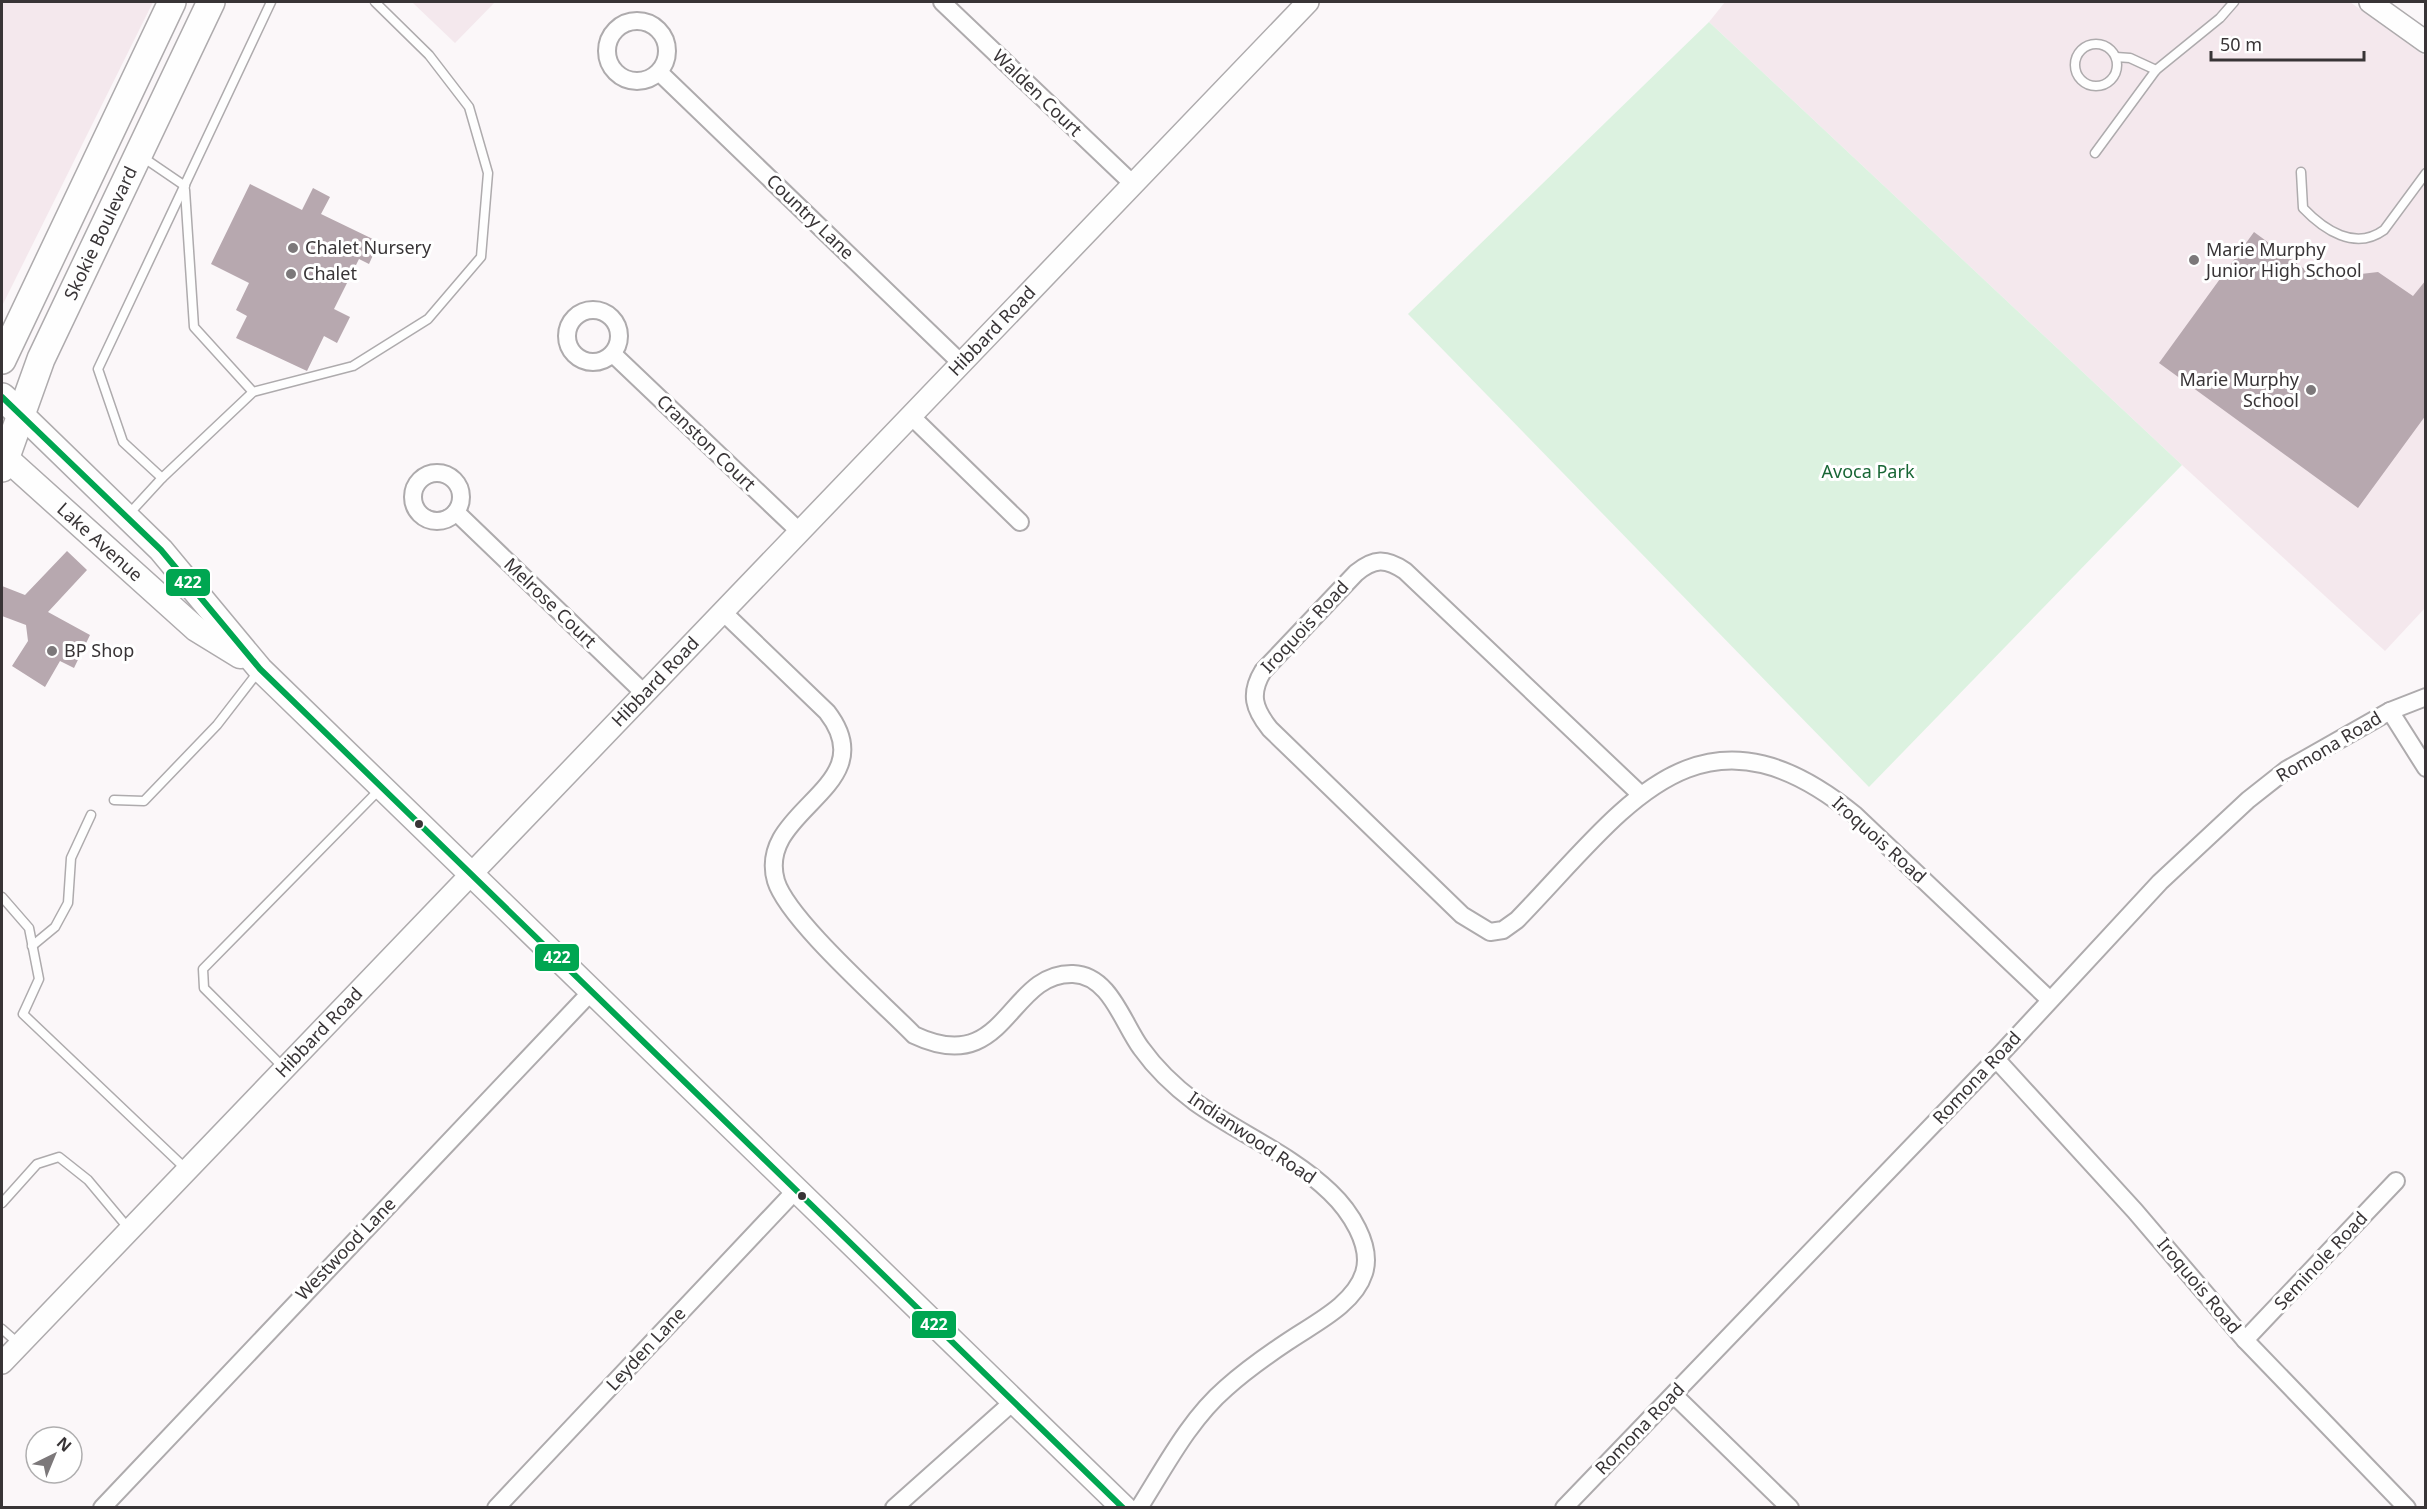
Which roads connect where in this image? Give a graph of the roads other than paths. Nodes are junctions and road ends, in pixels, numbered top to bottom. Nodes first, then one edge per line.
1 (172, 2) edge
2 (211, 2) edge
3 (272, 2) edge
4 (375, 2) edge
5 (942, 2) edge
6 (1308, 2) edge
7 (2234, 2) edge
8 (2370, 2) edge
9 (2426, 42) edge
10 (2116, 57) junction
11 (2156, 70) junction
12 (659, 72) dead end
13 (2095, 153) dead end
14 (138, 154) junction
15 (2301, 172) dead end
16 (2426, 173) edge
17 (1133, 184) junction
18 (184, 186) junction
19 (613, 354) dead end
20 (2, 360) edge
21 (961, 363) junction
22 (253, 392) junction
23 (2, 397) edge
24 (22, 415) junction
25 (911, 416) junction
26 (3, 460) edge
27 (162, 478) junction
28 (456, 512) dead end
29 (127, 517) junction
30 (1020, 522) dead end
31 (800, 532) junction
32 (723, 612) junction
33 (260, 669) junction
34 (644, 693) junction
35 (2426, 697) edge
36 (2390, 711) junction
37 (2426, 768) edge
38 (381, 788) junction
39 (1640, 794) junction
40 (114, 800) dead end
41 (91, 815) dead end
42 (470, 875) junction
43 (2, 897) edge
44 (32, 946) junction
45 (591, 992) junction
46 (2050, 1000) junction
47 (1996, 1059) junction
48 (285, 1068) junction
49 (187, 1170) junction
50 (2396, 1181) dead end
51 (796, 1190) junction
52 (2, 1203) edge
53 (130, 1229) junction
54 (2, 1329) edge
55 (2246, 1340) junction
56 (19, 1344) junction
57 (2, 1363) edge
58 (1674, 1395) junction
59 (1014, 1401) junction
60 (102, 1508) edge
61 (496, 1508) edge
62 (894, 1508) edge
63 (1124, 1508) edge
64 (1139, 1508) edge
65 (1564, 1508) edge
66 (1790, 1508) edge
67 (2407, 1508) edge

1 - 20 main road, Skokie Boulevard
2 - 14 main road, Skokie Boulevard
3 - 18 lane
4 - 22 lane
5 - 17 street, Walden Court
6 - 17 street, Hibbard Road
7 - 11 lane
8 - 9 street
10 - 10 lane
10 - 11 lane
11 - 13 lane
12 - 21 street, Country Lane
14 - 18 lane
14 - 24 main road, Skokie Boulevard
15 - 16 lane
17 - 21 street, Hibbard Road
18 - 22 lane
18 - 27 lane
19 - 31 street, Cranston Court
21 - 25 street, Hibbard Road
22 - 27 lane
23 - 24 main road, Lake Avenue
24 - 26 main road, Skokie Boulevard
24 - 29 main road, Lake Avenue
25 - 30 street
25 - 31 street, Hibbard Road
26 - 33 main road, Lake Avenue
27 - 29 lane
28 - 34 street, Melrose Court
29 - 33 main road, Lake Avenue
31 - 32 street, Hibbard Road
32 - 34 street, Hibbard Road
32 - 64 street, Indianwood Road
33 - 38 main road, Lake Avenue
33 - 40 lane
34 - 42 street, Hibbard Road
35 - 36 street, Romona Road
36 - 37 street
36 - 46 street, Romona Road
38 - 42 main road, Lake Avenue
38 - 48 lane
39 - 39 street, Iroquois Road
39 - 46 street, Iroquois Road
41 - 44 lane
42 - 45 main road, Lake Avenue
42 - 48 street, Hibbard Road
43 - 44 lane
44 - 49 lane
45 - 51 main road, Lake Avenue
45 - 60 street, Westwood Lane
46 - 47 street, Romona Road
47 - 55 street, Iroquois Road
47 - 58 street, Romona Road
48 - 49 street, Hibbard Road
49 - 53 street, Hibbard Road
50 - 55 street, Seminole Road
51 - 59 main road, Lake Avenue
51 - 61 street, Leyden Lane
52 - 53 lane
53 - 56 street, Hibbard Road
54 - 56 lane
55 - 67 street, Iroquois Road
56 - 57 street, Hibbard Road
58 - 65 street, Romona Road
58 - 66 street
59 - 62 street
59 - 63 main road, Lake Avenue

